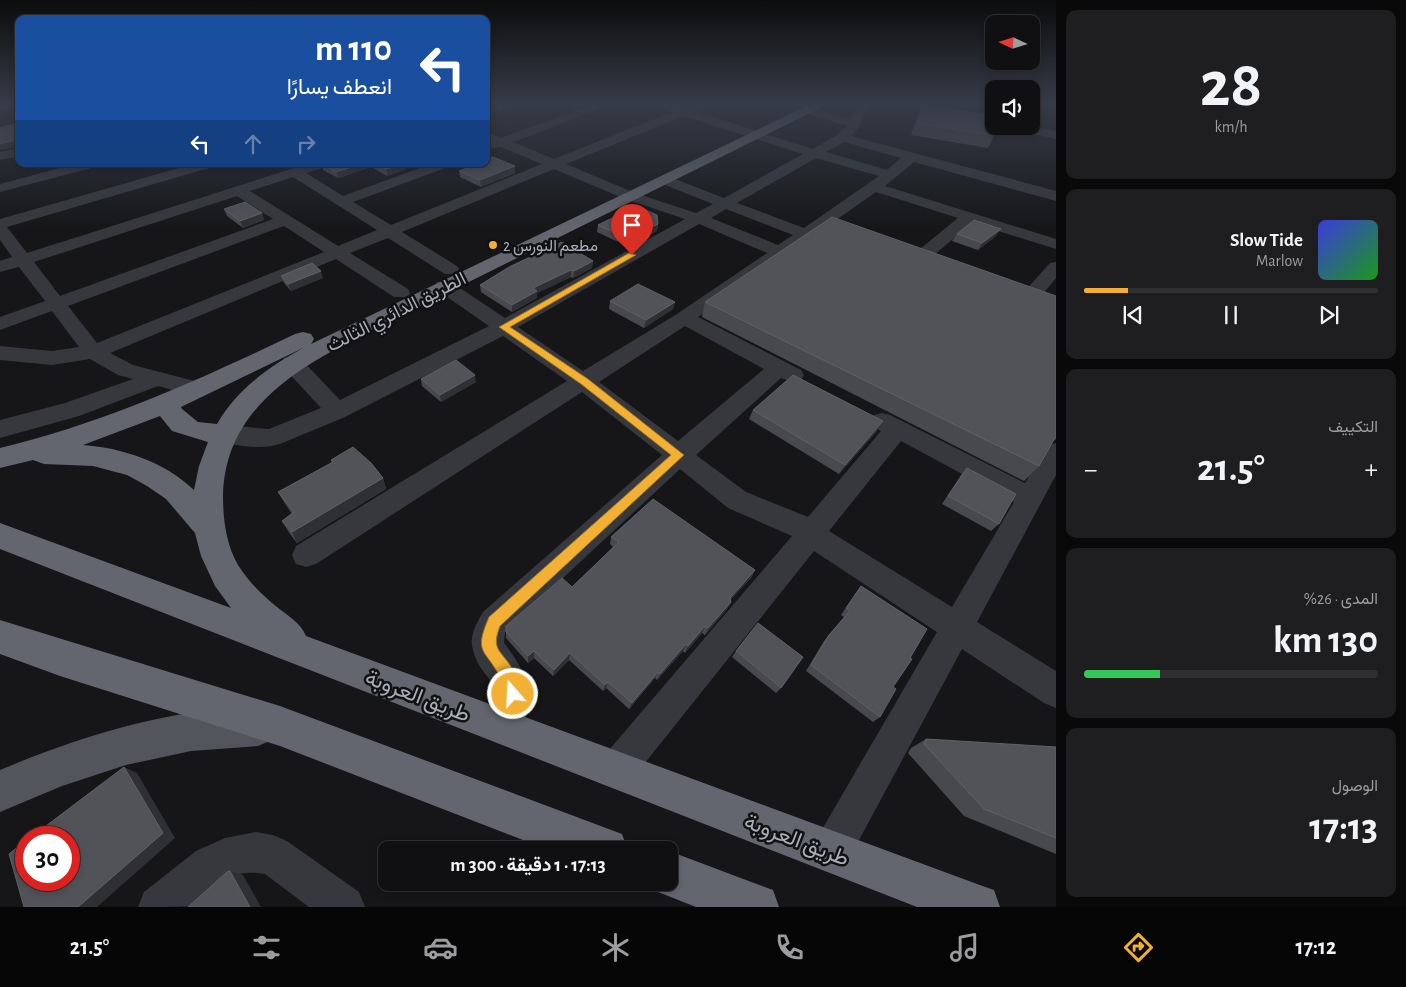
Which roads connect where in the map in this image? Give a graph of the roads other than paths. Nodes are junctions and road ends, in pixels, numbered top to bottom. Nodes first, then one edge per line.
1 (506, 144) edge
2 (605, 144) edge
3 (730, 144) edge
4 (733, 144) edge
5 (789, 144) edge
6 (830, 144) edge
7 (865, 144) edge
8 (815, 152) junction
9 (15, 153) edge
10 (0, 156) edge
11 (911, 157) junction
12 (555, 165) junction
13 (79, 167) edge
14 (197, 167) edge
15 (311, 167) edge
16 (434, 167) edge
17 (259, 169) dead end
18 (295, 172) junction
19 (273, 178) junction
20 (665, 180) junction
21 (882, 181) junction
22 (0, 188) edge
23 (238, 190) junction
24 (624, 193) junction
25 (1056, 196) edge
26 (342, 201) junction
27 (723, 203) junction
28 (969, 217) junction
29 (696, 219) junction
30 (285, 220) junction
31 (0, 224) edge
32 (0, 229) edge
33 (389, 231) junction
34 (804, 234) junction
35 (1056, 244) edge
36 (903, 250) edge
37 (779, 252) junction
38 (338, 254) junction
39 (921, 257) junction
40 (23, 260) junction
41 (939, 264) edge
42 (0, 267) edge
43 (1056, 267) edge
44 (448, 278) junction
45 (1012, 290) edge
46 (401, 293) junction
47 (55, 303) junction
48 (684, 318) junction
49 (0, 324) edge
50 (504, 327) junction
51 (93, 352) junction
52 (0, 353) edge
53 (292, 363) junction
54 (779, 368) junction
55 (155, 379) junction
56 (584, 382) junction
57 (813, 386) edge
58 (198, 389) junction
59 (167, 403) junction
60 (337, 411) junction
61 (864, 411) edge
62 (897, 428) junction
63 (0, 429) edge
64 (224, 434) junction
65 (1056, 452) edge
66 (679, 455) junction
67 (2, 458) edge
68 (1031, 498) junction
69 (209, 528) junction
70 (810, 533) junction
71 (0, 536) edge
72 (306, 554) dead end
73 (958, 628) junction
74 (0, 637) edge
75 (310, 654) junction
76 (1056, 691) edge
77 (280, 726) junction
78 (505, 728) junction
79 (616, 770) junction
80 (0, 790) edge
81 (582, 841) edge
82 (831, 852) junction
83 (678, 877) edge
84 (159, 907) edge
85 (344, 907) edge
86 (756, 907) edge
87 (977, 907) edge

1 - 12 street
2 - 12 street
3 - 24 highway, الطريق الدائري الثالث
4 - 20 highway, الطريق الدائري الثالث
5 - 8 street
6 - 8 street
7 - 11 street
8 - 21 street
8 - 27 street
9 - 10 street
11 - 21 street
11 - 25 street
12 - 24 street
12 - 33 street
13 - 22 street
14 - 31 street
15 - 18 street
16 - 26 street
17 - 19 street
18 - 19 street
18 - 26 street
19 - 23 street
20 - 24 highway, الطريق الدائري الثالث
20 - 27 street
21 - 28 street
21 - 34 street
23 - 30 street
23 - 40 street
24 - 29 street
24 - 44 highway, الطريق الدائري الثالث
26 - 33 street
27 - 29 street
27 - 34 street
28 - 35 street
28 - 39 street
29 - 37 street
29 - 50 street
30 - 38 street
30 - 47 street
32 - 40 street
33 - 38 street
33 - 44 street
34 - 37 street
36 - 39 street
37 - 48 street
38 - 46 street
38 - 51 street
39 - 41 street
40 - 42 street
40 - 47 street
43 - 45 street
44 - 46 highway, الطريق الدائري الثالث
44 - 50 street
44 - 53 highway, الطريق الدائري الثالث
46 - 58 highway, الطريق الدائري الثالث
47 - 49 street
47 - 51 street
48 - 54 street
48 - 56 street
50 - 56 street
50 - 60 street
51 - 52 street
51 - 55 street
53 - 60 street
53 - 64 highway, الطريق الدائري الثالث
54 - 57 street
54 - 66 street
55 - 58 street
55 - 63 street
56 - 66 street
56 - 72 street
58 - 59 highway, الطريق الدائري الثالث
59 - 64 highway
59 - 67 highway, الطريق الدائري الثالث
60 - 64 street
61 - 62 street
62 - 68 street
62 - 70 street
64 - 69 highway, الطريق الدائري الثالث
65 - 68 street
66 - 70 street
66 - 78 street
67 - 69 highway
68 - 73 street
69 - 75 highway, الطريق الدائري الثالث
70 - 73 street
70 - 79 street
71 - 75 highway, طريق العروبة
73 - 76 street
73 - 82 street
74 - 77 highway
75 - 78 highway, طريق العروبة
77 - 80 main road
77 - 81 highway
78 - 79 highway, طريق العروبة
79 - 82 highway, طريق العروبة
82 - 87 highway, طريق العروبة
83 - 86 highway
84 - 85 street

